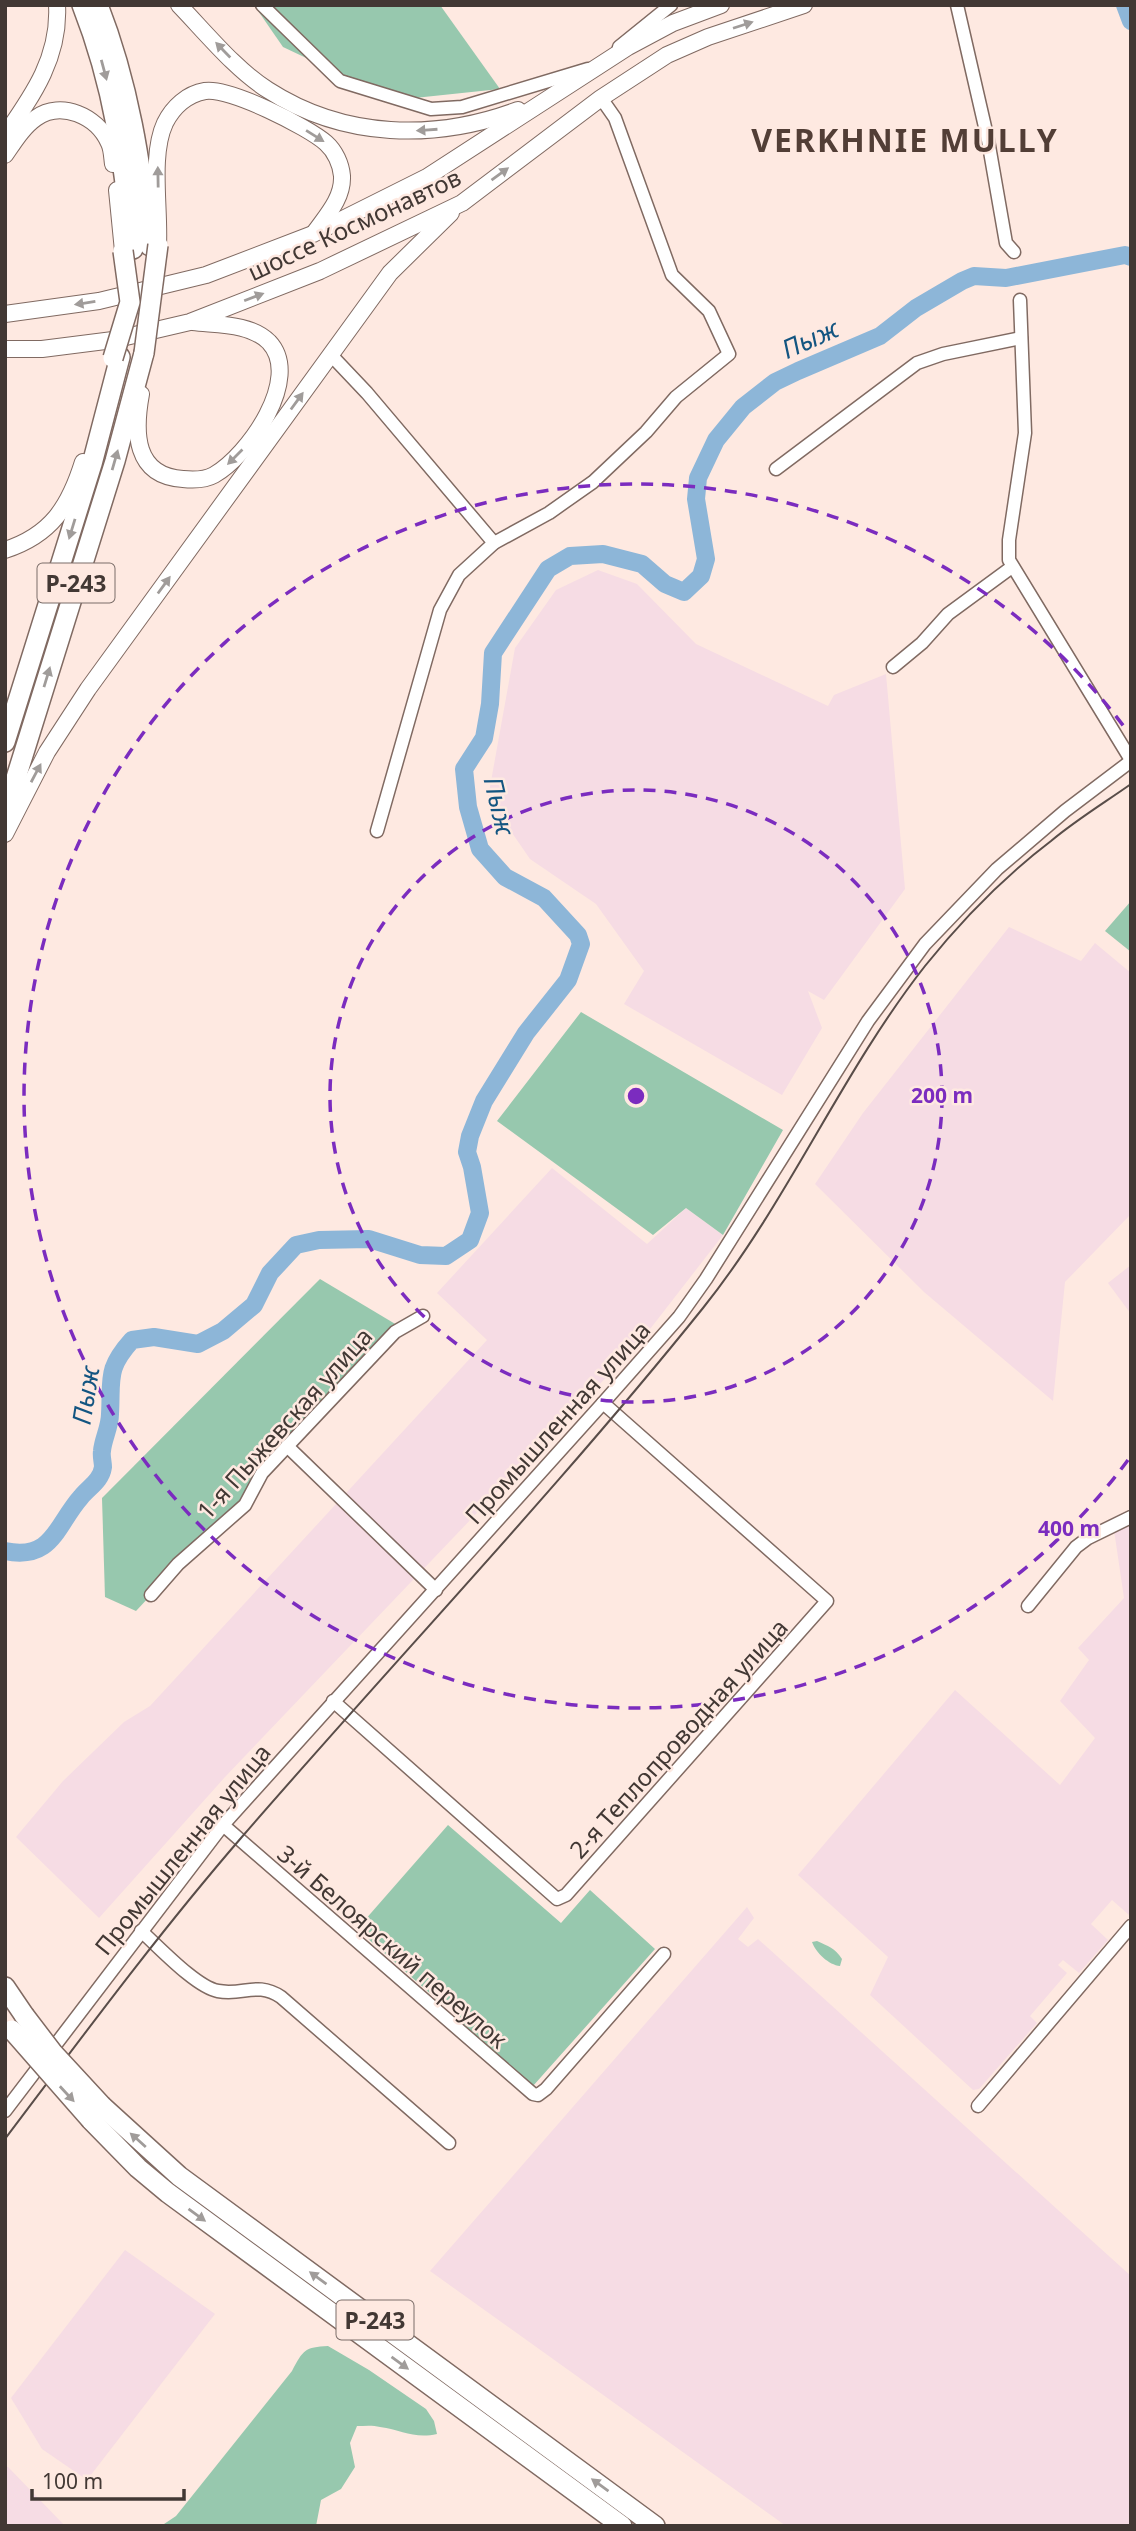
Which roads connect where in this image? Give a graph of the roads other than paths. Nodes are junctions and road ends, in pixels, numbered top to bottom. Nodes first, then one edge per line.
1 (57, 5) edge
2 (82, 5) edge
3 (99, 5) edge
4 (179, 5) edge
5 (262, 5) edge
6 (671, 5) edge
7 (721, 5) edge
8 (804, 5) edge
9 (957, 5) edge
10 (659, 10) edge
11 (597, 66) junction
12 (601, 98) junction
13 (540, 102) junction
14 (5, 135) edge
15 (5, 155) edge
16 (462, 203) junction
17 (313, 234) junction
18 (141, 248) junction
19 (1014, 251) dead end
20 (1020, 300) dead end
21 (5, 305) edge
22 (23, 313) junction
23 (5, 314) edge
24 (190, 322) junction
25 (1021, 338) junction
26 (5, 349) edge
27 (42, 349) junction
28 (148, 352) junction
29 (331, 355) junction
30 (116, 358) junction
31 (5, 361) edge
32 (776, 469) dead end
33 (494, 543) junction
34 (5, 550) edge
35 (1012, 567) junction
36 (893, 667) dead end
37 (5, 742) edge
38 (1131, 760) edge
39 (5, 813) edge
40 (377, 831) dead end
41 (5, 834) edge
42 (423, 1315) dead end
43 (603, 1403) junction
44 (287, 1446) junction
45 (1131, 1517) edge
46 (436, 1590) junction
47 (150, 1595) dead end
48 (1028, 1606) dead end
49 (333, 1701) junction
50 (223, 1825) junction
51 (1131, 1926) edge
52 (141, 1931) junction
53 (664, 1954) dead end
54 (5, 1987) edge
55 (14, 2022) edge
56 (978, 2106) dead end
57 (5, 2111) edge
58 (96, 2113) junction
59 (449, 2143) dead end
60 (622, 2526) edge
61 (655, 2526) edge

1 - 14 main road
2 -> 18 highway
3 - 18 highway
13 -> 4 main road
5 - 11 street
6 - 10 street
7 - 11 main road, шоссе Космонавтов
12 -> 8 main road, шоссе Космонавтов
9 - 19 street
10 - 11 street
11 - 13 main road, шоссе Космонавтов
16 -> 12 main road, шоссе Космонавтов
12 - 33 street
13 - 17 main road, шоссе Космонавтов
15 - 18 main road
24 -> 16 main road, шоссе Космонавтов
16 - 29 main road
18 -> 17 main road
17 -> 22 main road, шоссе Космонавтов
18 - 28 highway, Р-243, bridge
18 - 30 highway, bridge
20 - 25 street
21 - 22 main road
22 - 23 main road, шоссе Космонавтов
24 - 27 main road, шоссе Космонавтов
24 -> 28 main road
25 - 32 street
25 - 35 street
26 - 27 main road, шоссе Космонавтов
27 - 31 main road
39 -> 28 highway, Р-243
29 - 33 street
41 -> 29 main road
30 - 34 main road
30 -> 37 highway, Р-243
33 - 40 street
35 - 36 street
35 - 38 street
38 - 43 street, Промышленная улица
42 - 44 street, 1-я Пыжевская улица
43 - 46 street, Промышленная улица
43 - 49 street, 2-я Теплопроводная улица
44 - 46 street
44 - 47 street, 1-я Пыжевская улица
45 - 48 street
46 - 49 street, Промышленная улица
49 - 50 street, Промышленная улица
50 - 52 street, Промышленная улица
50 - 53 street, 3-й Белоярский переулок
51 - 56 street
52 - 57 street, Промышленная улица
52 - 59 street
54 - 55 highway, Р-243
55 - 58 highway, Р-243, bridge
58 -> 60 highway, Р-243
61 -> 58 highway, Р-243

